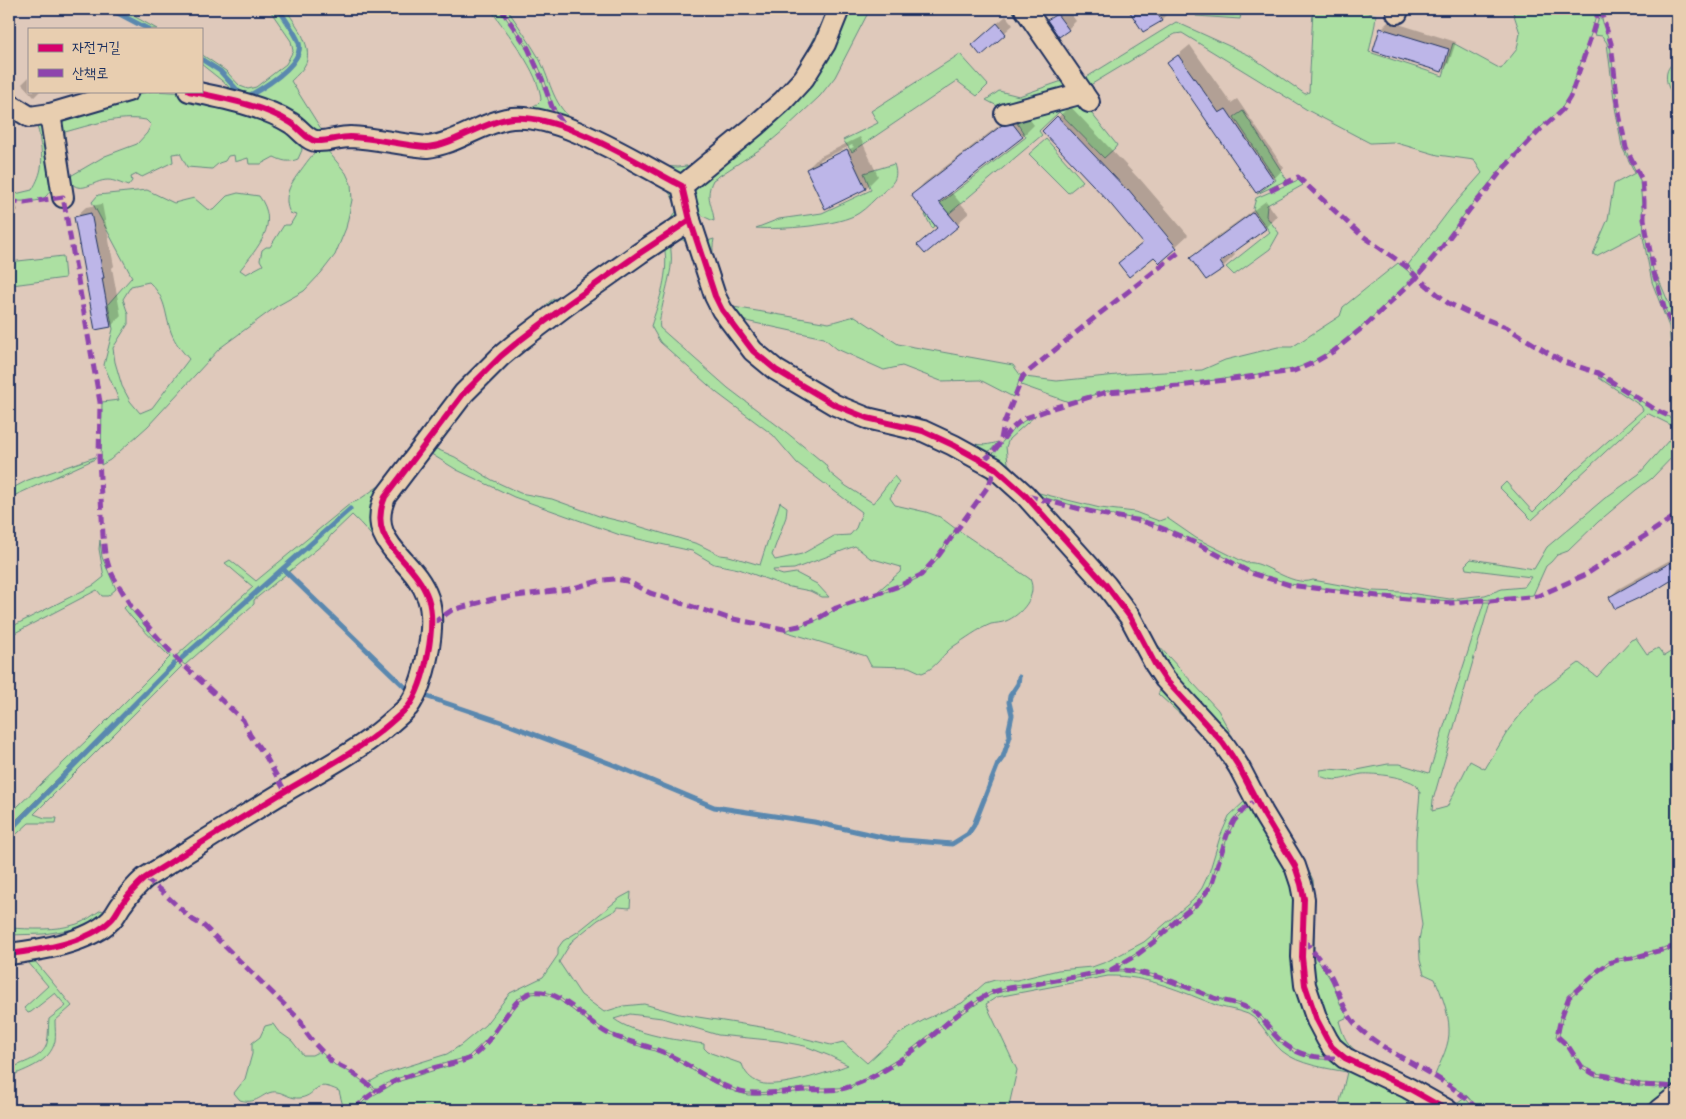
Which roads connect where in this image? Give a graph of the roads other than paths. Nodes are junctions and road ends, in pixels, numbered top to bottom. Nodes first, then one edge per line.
1 (839, 9) edge
2 (1026, 9) edge
3 (125, 92) edge
4 (194, 92) edge
5 (9, 104) edge
6 (50, 114) junction
7 (1005, 114) dead end
8 (682, 186) junction
9 (63, 197) dead end
10 (690, 220) junction
11 (9, 954) edge
12 (1677, 1096) edge
13 (1447, 1110) edge
14 (1659, 1110) edge

1 - 8 street
2 - 7 street
3 - 6 street
4 - 8 street
5 - 6 street
6 - 9 street
8 - 10 street
10 - 11 street
10 - 13 street
12 - 14 street

